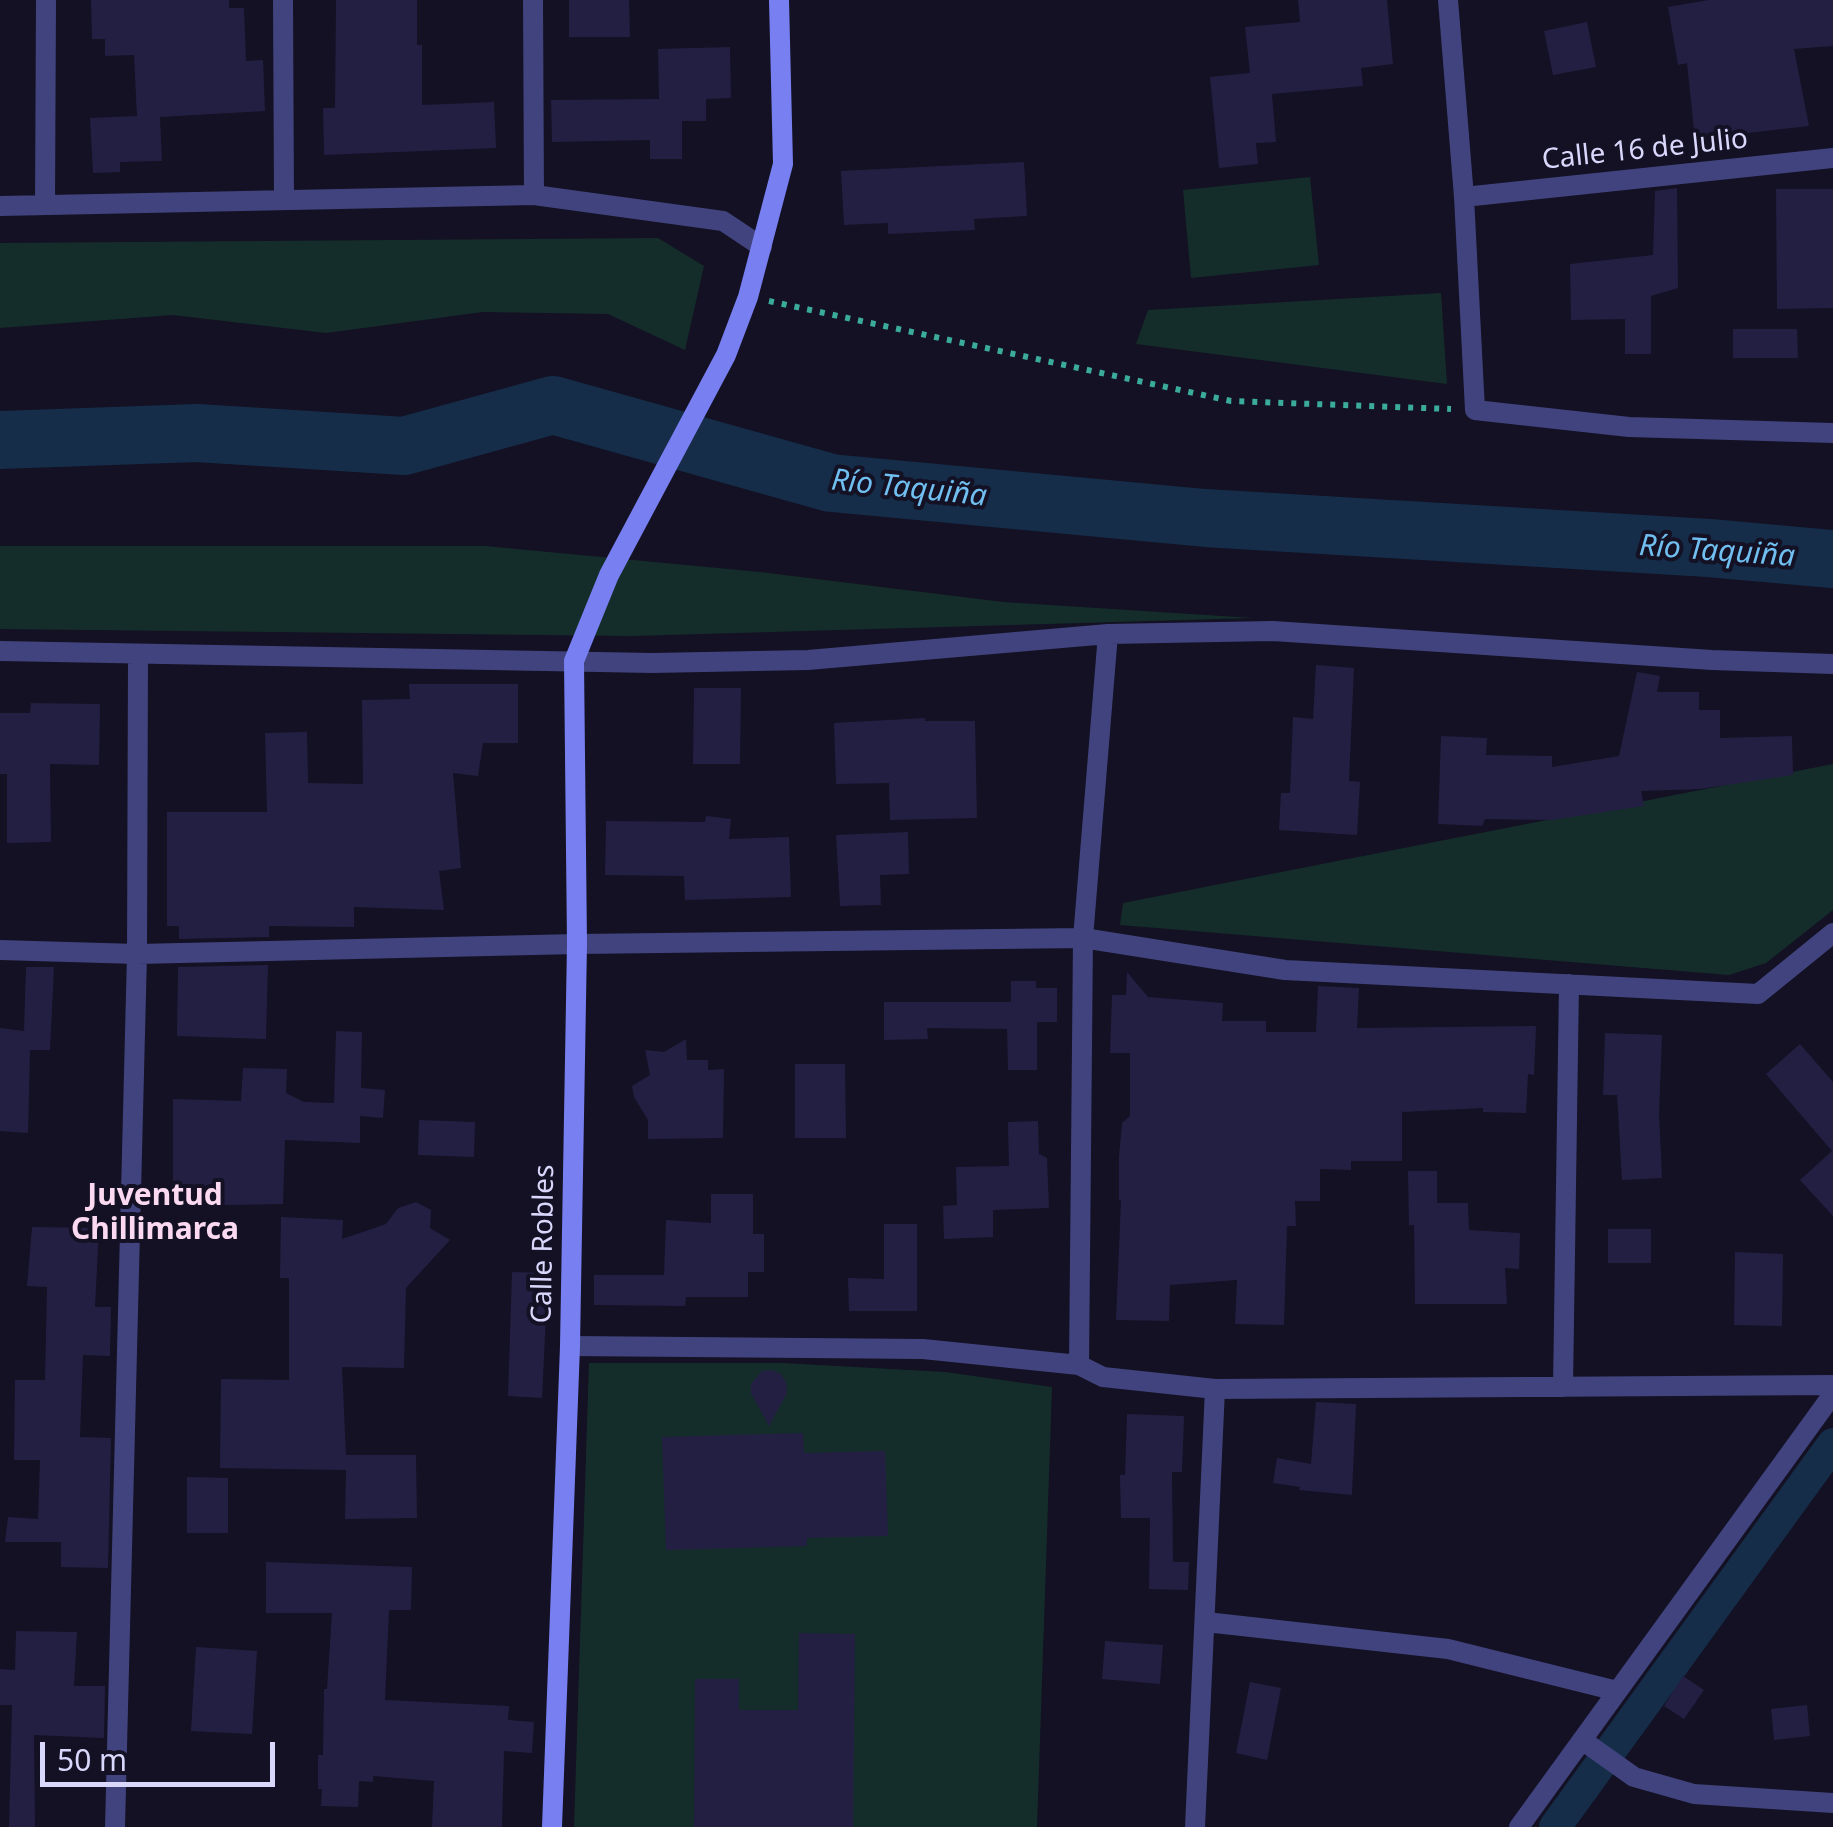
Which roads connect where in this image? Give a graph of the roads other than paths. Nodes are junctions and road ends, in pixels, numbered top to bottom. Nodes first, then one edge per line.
1 (46, 0) edge
2 (283, 0) edge
3 (533, 0) edge
4 (779, 0) edge
5 (1452, 1) edge
6 (1833, 158) edge
7 (534, 195) junction
8 (1464, 198) junction
9 (284, 200) junction
10 (45, 205) junction
11 (0, 206) edge
12 (762, 247) junction
13 (1833, 433) edge
14 (1108, 634) junction
15 (0, 651) edge
16 (138, 656) junction
17 (574, 661) junction
18 (1833, 664) edge
19 (1833, 933) edge
20 (1082, 938) junction
21 (577, 944) junction
22 (0, 950) edge
23 (136, 954) junction
24 (1569, 984) junction
25 (570, 1346) junction
26 (1079, 1364) junction
27 (1833, 1385) edge
28 (1563, 1388) junction
29 (1215, 1389) junction
30 (1833, 1394) edge
31 (1206, 1622) junction
32 (1617, 1692) junction
33 (1582, 1740) junction
34 (1833, 1803) edge
35 (115, 1827) edge
36 (552, 1827) edge
37 (1194, 1827) edge
38 (1519, 1827) edge

1 - 10 street
2 - 9 street
3 - 7 street
4 - 12 street
5 - 8 street
6 - 8 street, Calle 16 de Julio
7 - 9 street
7 - 12 street
8 - 13 street
9 - 10 street
10 - 11 street
12 - 17 street
14 - 17 street
14 - 18 street
14 - 20 street
15 - 16 street
16 - 17 street
16 - 23 street
17 - 21 street, Calle Robles
19 - 24 street
20 - 21 street
20 - 24 street
20 - 26 street
21 - 23 street
21 - 25 street, Calle Robles
22 - 23 street
23 - 35 street
24 - 28 street
25 - 26 street
25 - 36 street, Calle Robles
26 - 29 street
27 - 28 street
28 - 29 street
29 - 31 street
30 - 32 street
31 - 32 street
31 - 37 street
32 - 33 street
33 - 34 street
33 - 38 street

